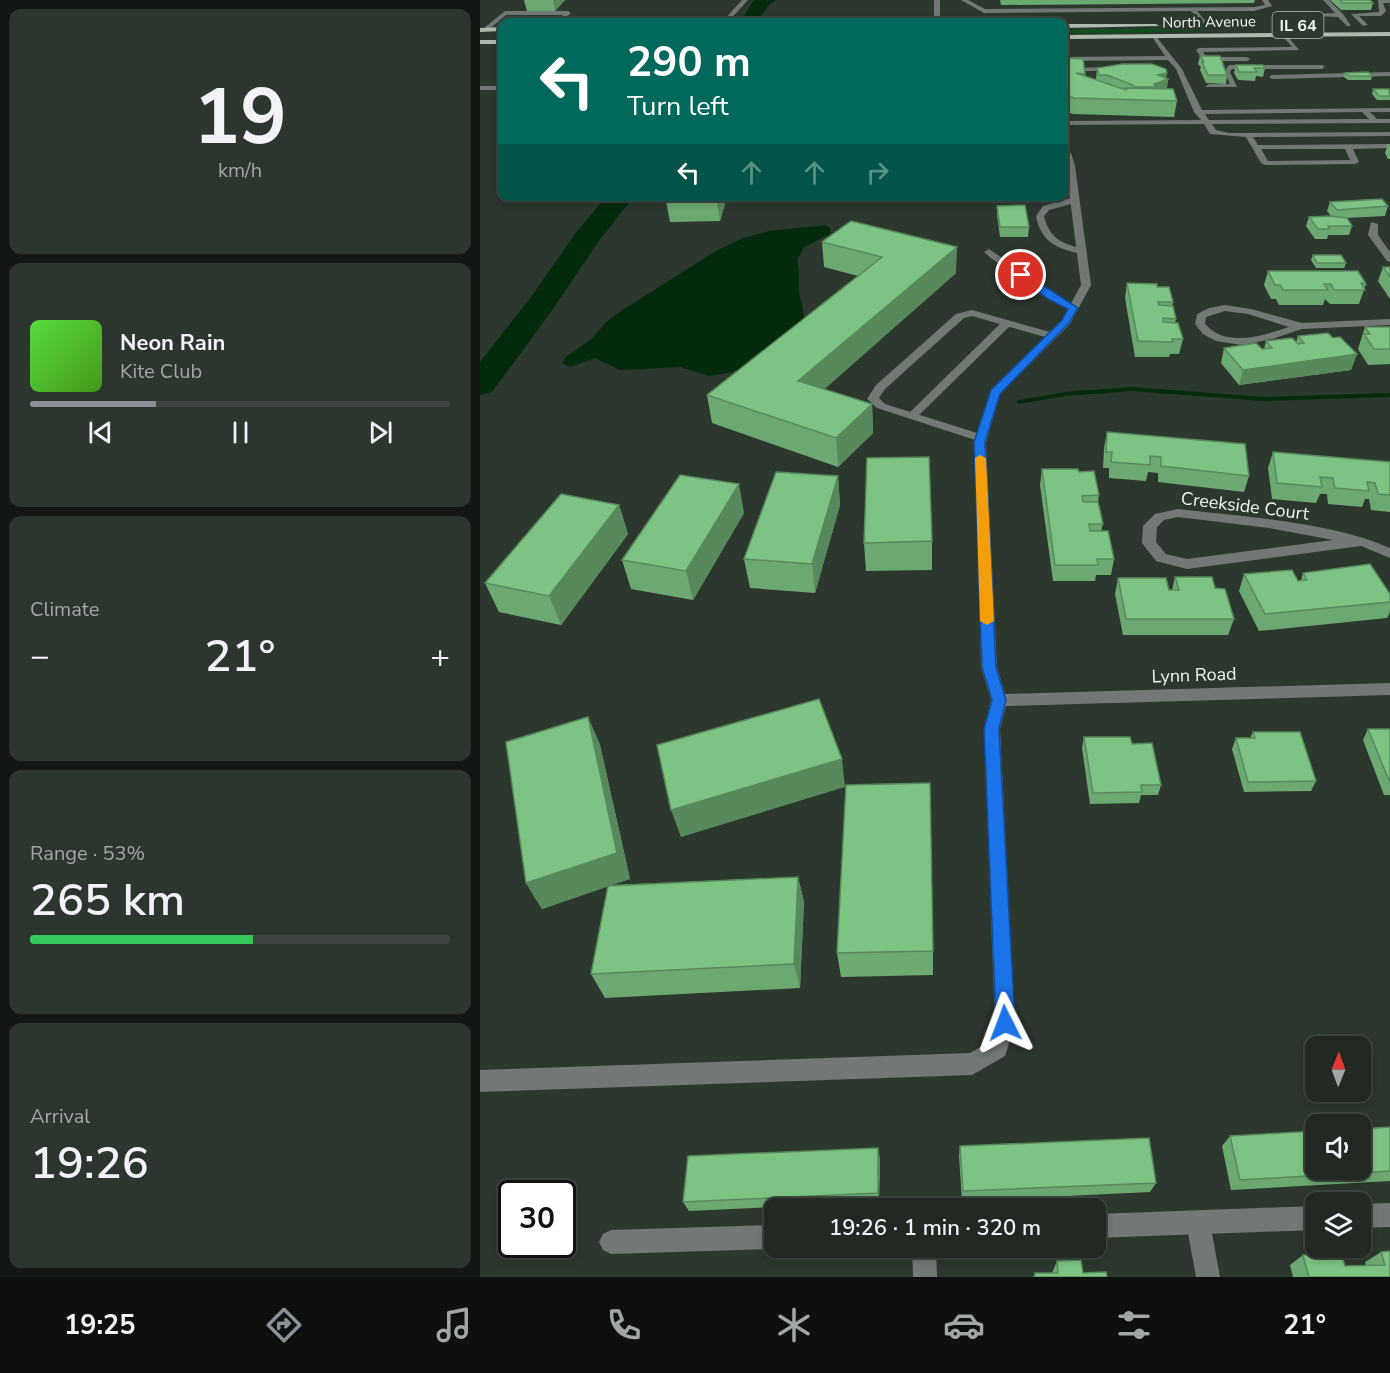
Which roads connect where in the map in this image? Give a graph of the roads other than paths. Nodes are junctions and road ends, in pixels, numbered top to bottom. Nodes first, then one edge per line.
1 (745, 0) edge
2 (937, 0) edge
3 (964, 0) edge
4 (1265, 0) edge
5 (1326, 0) edge
6 (1379, 0) edge
7 (1390, 1) edge
8 (1193, 10) junction
9 (984, 11) junction
10 (1302, 15) dead end
11 (1341, 15) junction
12 (498, 18) edge
13 (499, 18) edge
14 (562, 18) edge
15 (729, 18) edge
16 (937, 18) edge
17 (989, 18) edge
18 (1218, 25) dead end
19 (1337, 25) dead end
20 (1349, 25) junction
21 (1365, 25) junction
22 (1373, 25) dead end
23 (1068, 26) edge
24 (1159, 26) dead end
25 (1194, 26) dead end
26 (1206, 26) junction
27 (498, 29) edge
28 (483, 30) edge
29 (1230, 35) junction
30 (1285, 35) junction
31 (1153, 36) junction
32 (1390, 36) edge
33 (1068, 37) edge
34 (480, 42) edge
35 (498, 42) edge
36 (1240, 50) junction
37 (1300, 57) dead end
38 (1170, 58) junction
39 (1246, 58) junction
40 (1068, 59) edge
41 (1252, 67) junction
42 (1322, 67) dead end
43 (1122, 69) edge
44 (1167, 69) edge
45 (1179, 69) junction
46 (1068, 70) edge
47 (1390, 74) edge
48 (1272, 78) dead end
49 (1208, 86) edge
50 (480, 88) edge
51 (498, 88) edge
52 (1364, 110) junction
53 (1390, 110) edge
54 (1198, 112) junction
55 (1375, 121) junction
56 (1390, 121) edge
57 (1068, 123) edge
58 (1205, 123) junction
59 (1390, 134) edge
60 (1248, 135) junction
61 (1390, 146) edge
62 (1256, 147) junction
63 (1348, 147) junction
64 (1068, 155) edge
65 (1075, 200) junction
66 (1374, 224) dead end
67 (1082, 251) junction
68 (989, 252) dead end
69 (1390, 259) edge
70 (1074, 308) junction
71 (1390, 322) edge
72 (1007, 323) junction
73 (1301, 326) junction
74 (1052, 336) junction
75 (912, 416) junction
76 (981, 438) junction
77 (1362, 541) junction
78 (1390, 553) edge
79 (1390, 689) edge
80 (999, 700) junction
81 (480, 1080) edge
82 (1390, 1215) edge
83 (1371, 1216) edge
84 (1305, 1218) edge
85 (1198, 1222) junction
86 (1106, 1226) edge
87 (764, 1237) edge
88 (611, 1242) dead end
89 (924, 1258) edge
90 (925, 1277) edge
91 (1208, 1277) edge

1 - 15 street
2 - 16 street
3 - 9 street
4 - 8 street
5 - 11 street
6 - 7 street
6 - 21 street
8 - 9 street
8 - 26 street
9 - 17 street
10 - 11 street
11 - 20 street
12 - 28 street
13 - 14 street
18 - 26 main road, North Avenue
19 - 20 main road, IL 64
20 - 21 main road, IL 64
21 - 22 main road, IL 64
23 - 24 main road, North Avenue
25 - 26 main road, North Avenue
27 - 28 main road
29 - 30 main road, North Avenue / IL 64
29 - 31 main road, North Avenue / IL 64
29 - 36 street
30 - 32 main road, North Avenue / IL 64
30 - 36 street
31 - 33 main road, North Avenue / IL 64
31 - 38 street
34 - 35 main road
36 - 39 street
36 - 39 street
37 - 39 street
38 - 40 street
38 - 45 street
39 - 41 street
41 - 42 street
41 - 49 street
43 - 46 street
44 - 45 street
45 - 54 street
47 - 48 street
50 - 51 street
52 - 53 street
52 - 54 street
52 - 55 street
54 - 58 street
55 - 56 street
55 - 58 street
57 - 58 street
58 - 60 street
59 - 60 street
60 - 62 street
61 - 63 street
62 - 63 street
62 - 63 street
64 - 65 street
65 - 67 street
65 - 67 street
66 - 69 street
67 - 70 street
68 - 70 street
70 - 74 street
71 - 73 street
72 - 74 street
72 - 75 street
72 - 75 street
73 - 73 street
74 - 76 street
75 - 76 street
76 - 80 street
77 - 77 street, Creekside Court
77 - 78 street, Creekside Court
79 - 80 street, Lynn Road
80 - 81 street
82 - 83 street
84 - 85 street
85 - 86 street
85 - 91 street
87 - 88 street
89 - 90 street

